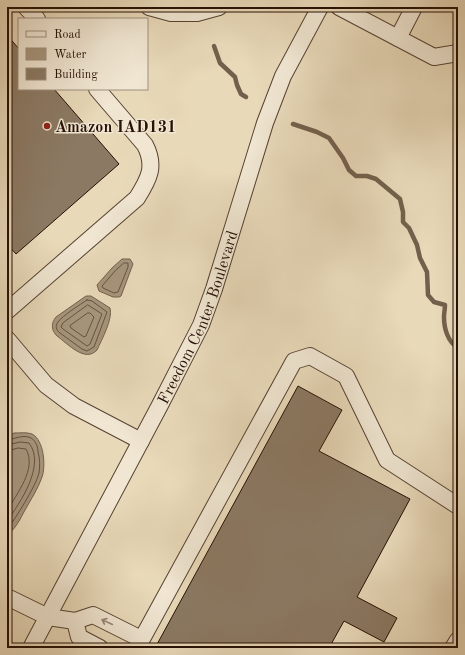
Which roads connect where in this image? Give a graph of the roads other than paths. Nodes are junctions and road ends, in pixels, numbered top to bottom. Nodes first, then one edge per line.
1 (26, 7) edge
2 (149, 7) edge
3 (219, 7) edge
4 (320, 7) edge
5 (339, 7) edge
6 (414, 7) edge
7 (36, 18) edge
8 (398, 38) junction
9 (458, 53) edge
10 (98, 90) edge
11 (7, 311) edge
12 (7, 339) edge
13 (141, 441) junction
14 (458, 506) edge
15 (7, 597) edge
16 (48, 617) junction
17 (75, 621) junction
18 (458, 640) edge
19 (139, 644) edge
20 (31, 648) edge
21 (38, 648) edge
22 (100, 648) edge
23 (454, 648) edge

1 - 7 street
2 - 3 street
4 - 13 street, Freedom Center Boulevard
5 - 8 street
6 - 8 street
8 - 9 street
10 - 11 street
12 - 13 street
13 - 16 street, Freedom Center Boulevard
14 - 19 street
15 - 16 street
16 - 17 street
16 - 20 street, Freedom Center Boulevard
16 - 21 street, Freedom Center Boulevard
19 -> 17 street
17 - 22 street
18 - 23 street

